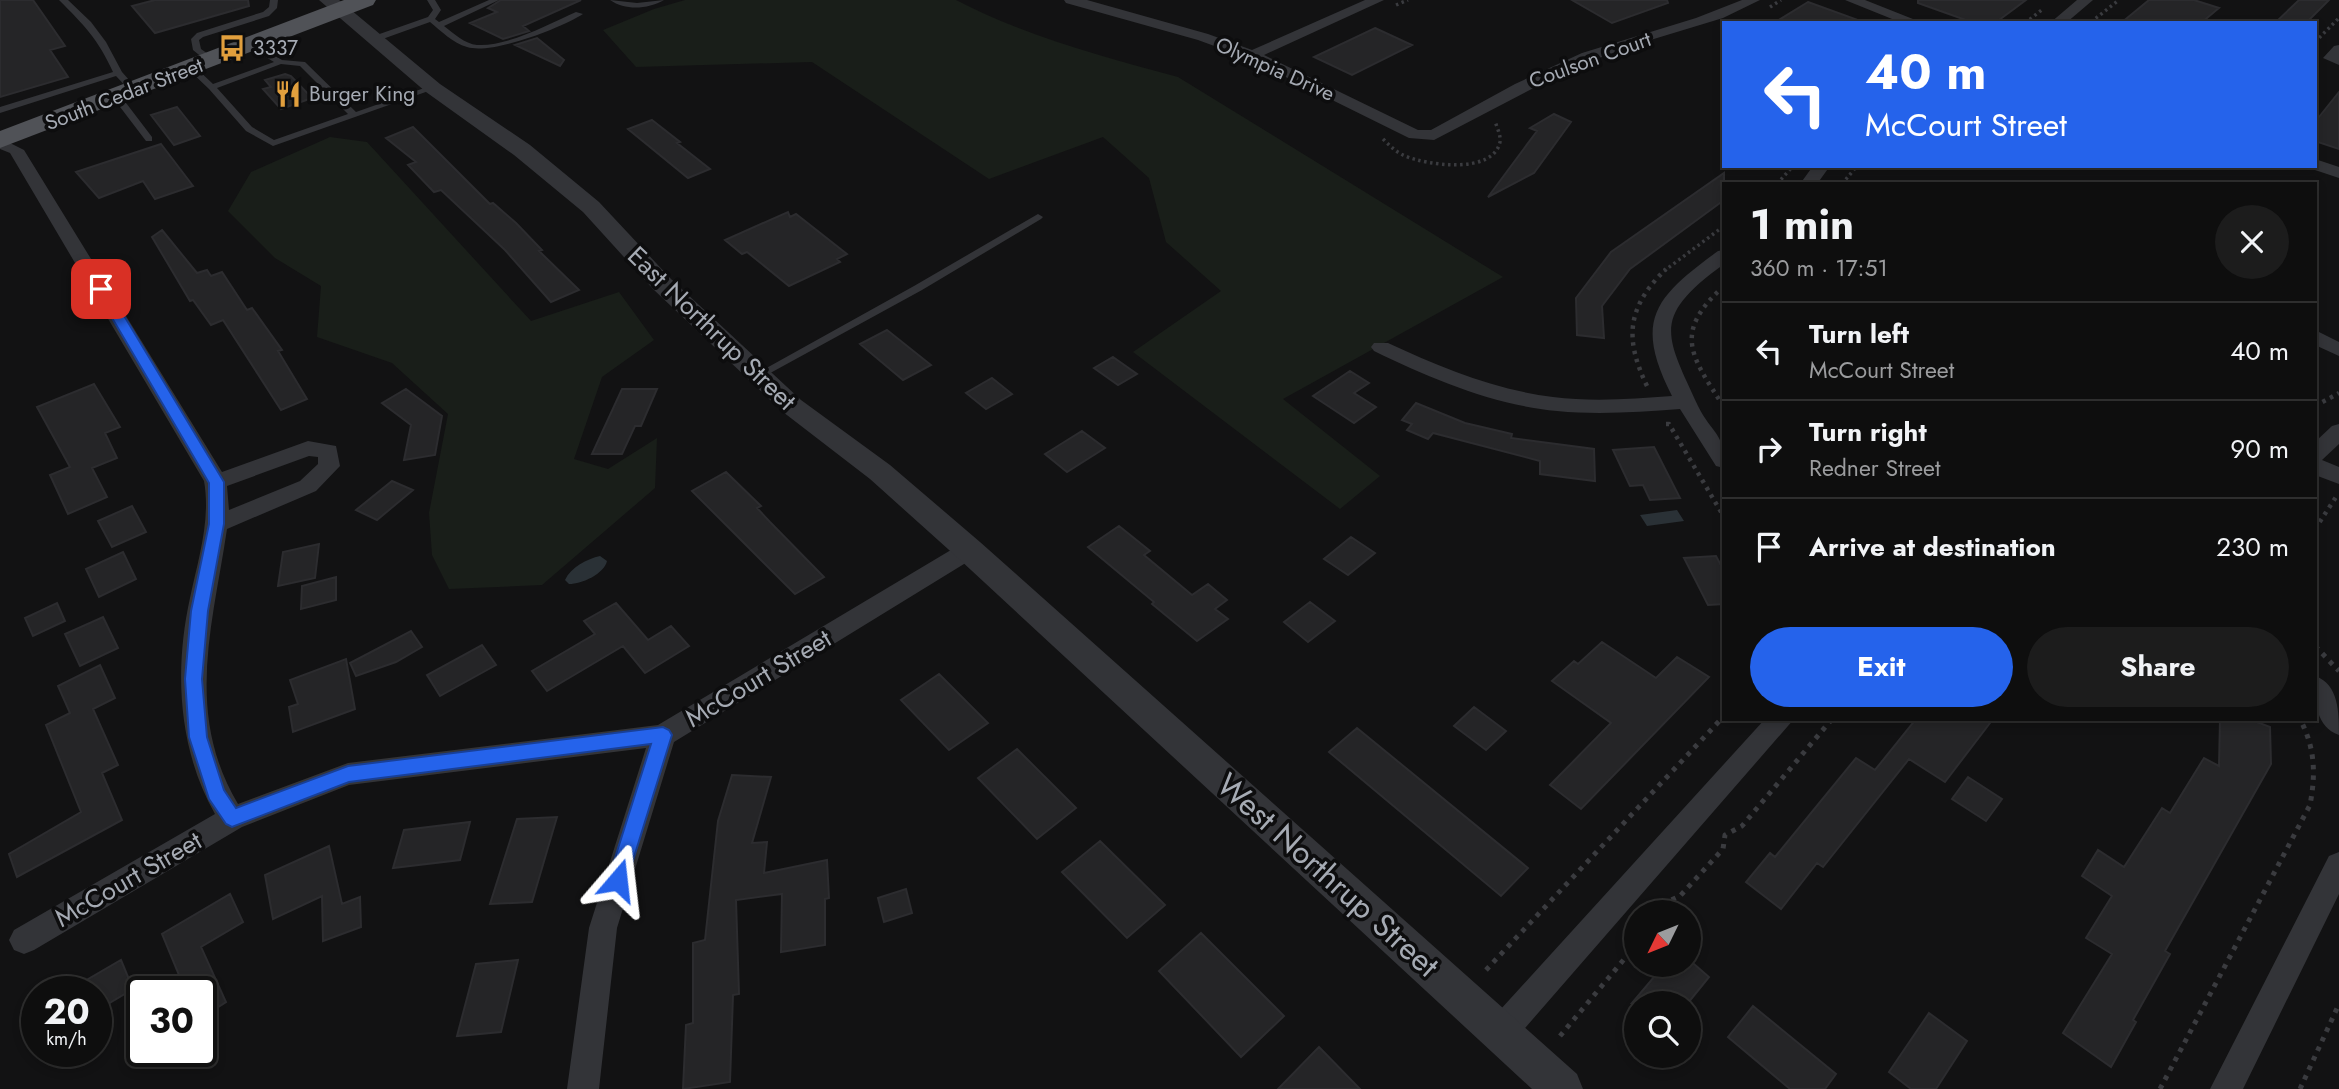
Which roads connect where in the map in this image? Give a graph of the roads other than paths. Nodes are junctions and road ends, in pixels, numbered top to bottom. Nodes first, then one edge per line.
1 (63, 0) edge
2 (274, 0) edge
3 (365, 0) edge
4 (432, 0) edge
5 (495, 0) edge
6 (614, 0) edge
7 (660, 0) edge
8 (1071, 0) edge
9 (1377, 0) edge
10 (1753, 0) edge
11 (1852, 0) edge
12 (2086, 0) edge
13 (334, 5) edge
14 (579, 14) dead end
15 (431, 19) junction
16 (1910, 21) edge
17 (2060, 21) edge
18 (439, 25) junction
19 (374, 39) junction
20 (252, 45) junction
21 (1252, 54) junction
22 (280, 62) junction
23 (202, 65) junction
24 (123, 87) junction
25 (212, 87) junction
26 (433, 88) junction
27 (0, 110) edge
28 (355, 115) junction
29 (1434, 135) joint
30 (149, 139) dead end
31 (0, 141) edge
32 (2317, 165) edge
33 (1820, 168) edge
34 (2339, 173) edge
35 (1810, 182) edge
36 (1038, 217) dead end
37 (1722, 257) edge
38 (2317, 336) edge
39 (1381, 346) dead end
40 (2339, 350) edge
41 (759, 375) junction
42 (1687, 402) junction
43 (2339, 431) edge
44 (2317, 453) edge
45 (1722, 458) edge
46 (2317, 467) edge
47 (2339, 476) edge
48 (216, 482) junction
49 (216, 524) junction
50 (969, 550) junction
51 (1093, 661) joint
52 (2317, 689) edge
53 (1780, 721) edge
54 (2339, 724) edge
55 (663, 735) junction
56 (232, 818) junction
57 (2339, 865) edge
58 (24, 940) dead end
59 (1501, 1032) junction
60 (583, 1089) edge
61 (1562, 1089) edge
62 (2226, 1089) edge

1 - 24 lane
2 - 23 lane
3 - 13 main road, South Cedar Street
4 - 15 lane
5 - 18 lane
6 - 7 lane
8 - 21 street, Olympia Drive
9 - 21 street
10 - 29 street, Coulson Court
11 - 16 street
12 - 17 street
13 - 19 street, East Northrup Street
13 - 20 main road, South Cedar Street
14 - 18 lane
15 - 18 lane
15 - 19 lane
19 - 26 street, East Northrup Street
20 - 22 lane
20 - 23 main road, South Cedar Street
21 - 29 street, Olympia Drive
22 - 25 lane
22 - 28 lane
23 - 24 main road, South Cedar Street
23 - 25 lane
24 - 27 lane
24 - 30 lane
24 - 31 main road, South Cedar Street
25 - 28 lane
26 - 28 lane
26 - 41 street, East Northrup Street
31 - 48 street
32 - 34 street
33 - 35 street
36 - 41 lane
37 - 42 street
38 - 40 street
39 - 42 street
41 - 50 street, East Northrup Street
42 - 45 street
43 - 44 street
46 - 47 street
48 - 49 street
48 - 49 street
49 - 56 street
50 - 51 street, East Northrup Street
50 - 55 street, McCourt Street
51 - 59 street, West Northrup Street
52 - 54 street
53 - 59 street
55 - 56 street, McCourt Street
55 - 60 street
56 - 58 street, McCourt Street
57 - 62 street
59 - 61 street, West Northrup Street

